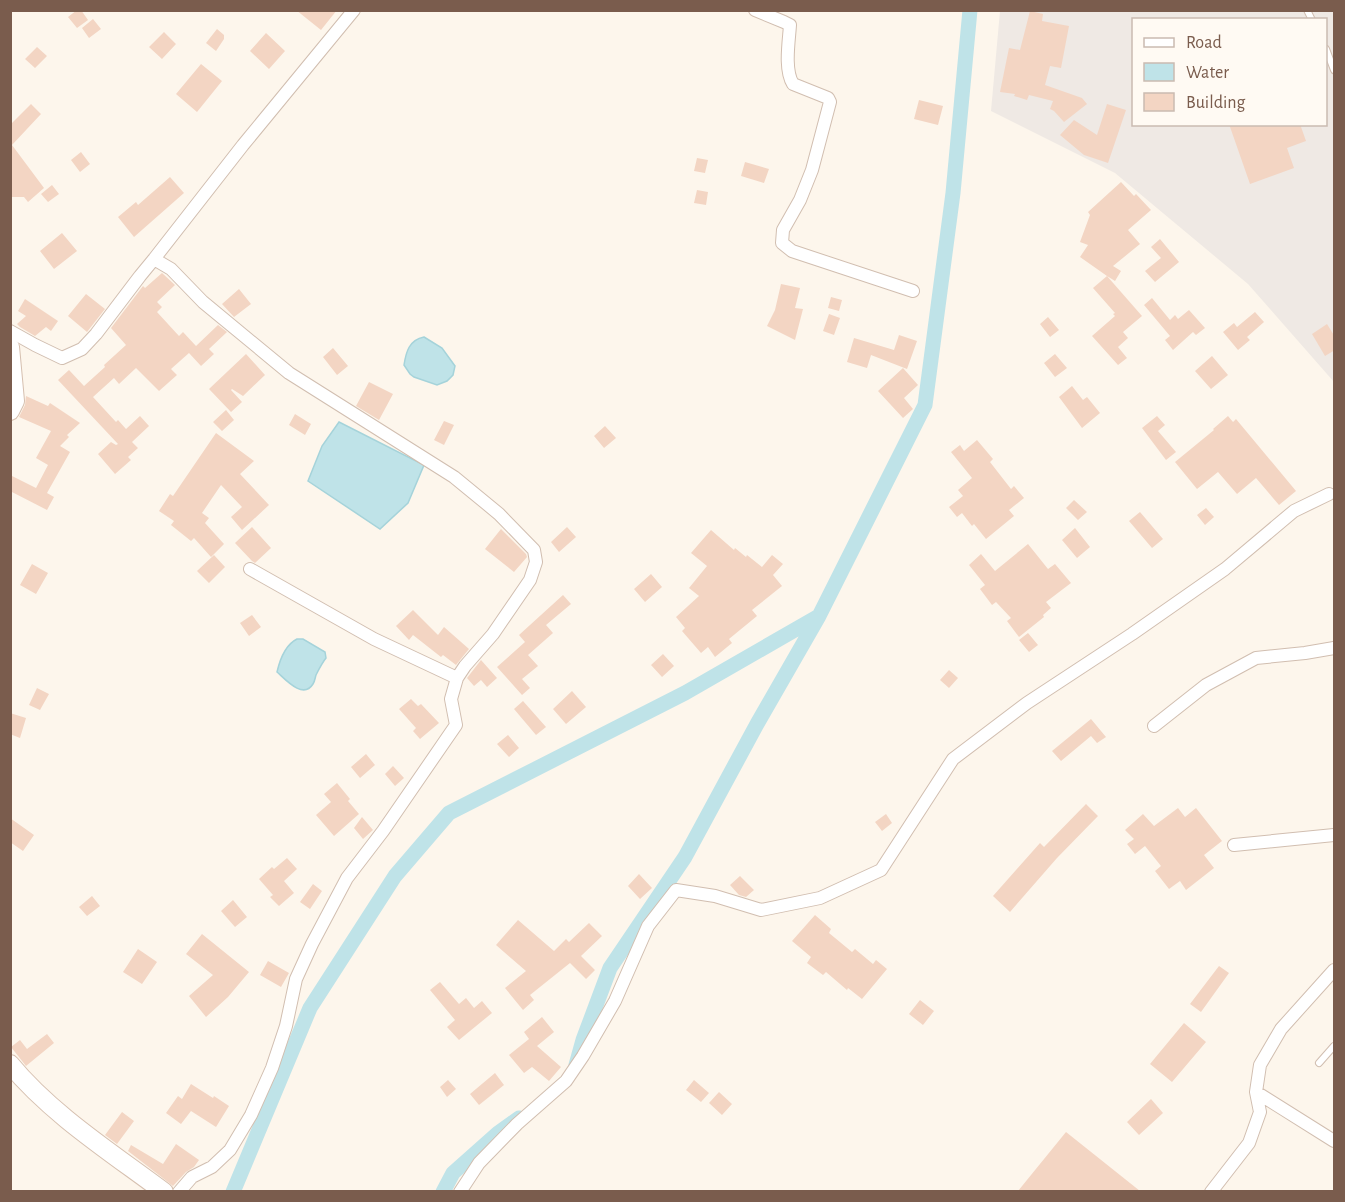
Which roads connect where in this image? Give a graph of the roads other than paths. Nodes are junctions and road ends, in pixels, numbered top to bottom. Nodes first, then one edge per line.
1 (354, 10) edge
2 (755, 10) edge
3 (1327, 51) edge
4 (1335, 70) edge
5 (154, 259) junction
6 (913, 291) dead end
7 (10, 331) edge
8 (10, 347) edge
9 (12, 404) edge
10 (1329, 494) dead end
11 (250, 569) dead end
12 (1335, 648) edge
13 (457, 678) junction
14 (1154, 726) dead end
15 (1335, 835) edge
16 (1233, 845) dead end
17 (1335, 970) edge
18 (1335, 1046) edge
19 (1319, 1062) dead end
20 (10, 1064) edge
21 (1256, 1092) junction
22 (1335, 1141) edge
23 (164, 1191) edge
24 (179, 1191) edge
25 (460, 1191) edge
26 (1210, 1191) edge

1 - 5 street
2 - 6 street
3 - 4 lane
5 - 7 street
5 - 13 street
8 - 9 main road
10 - 25 street
11 - 13 street
12 - 14 street
13 - 24 street
15 - 16 street
17 - 21 street
18 - 19 lane
20 - 23 main road
21 - 22 street
21 - 26 street

